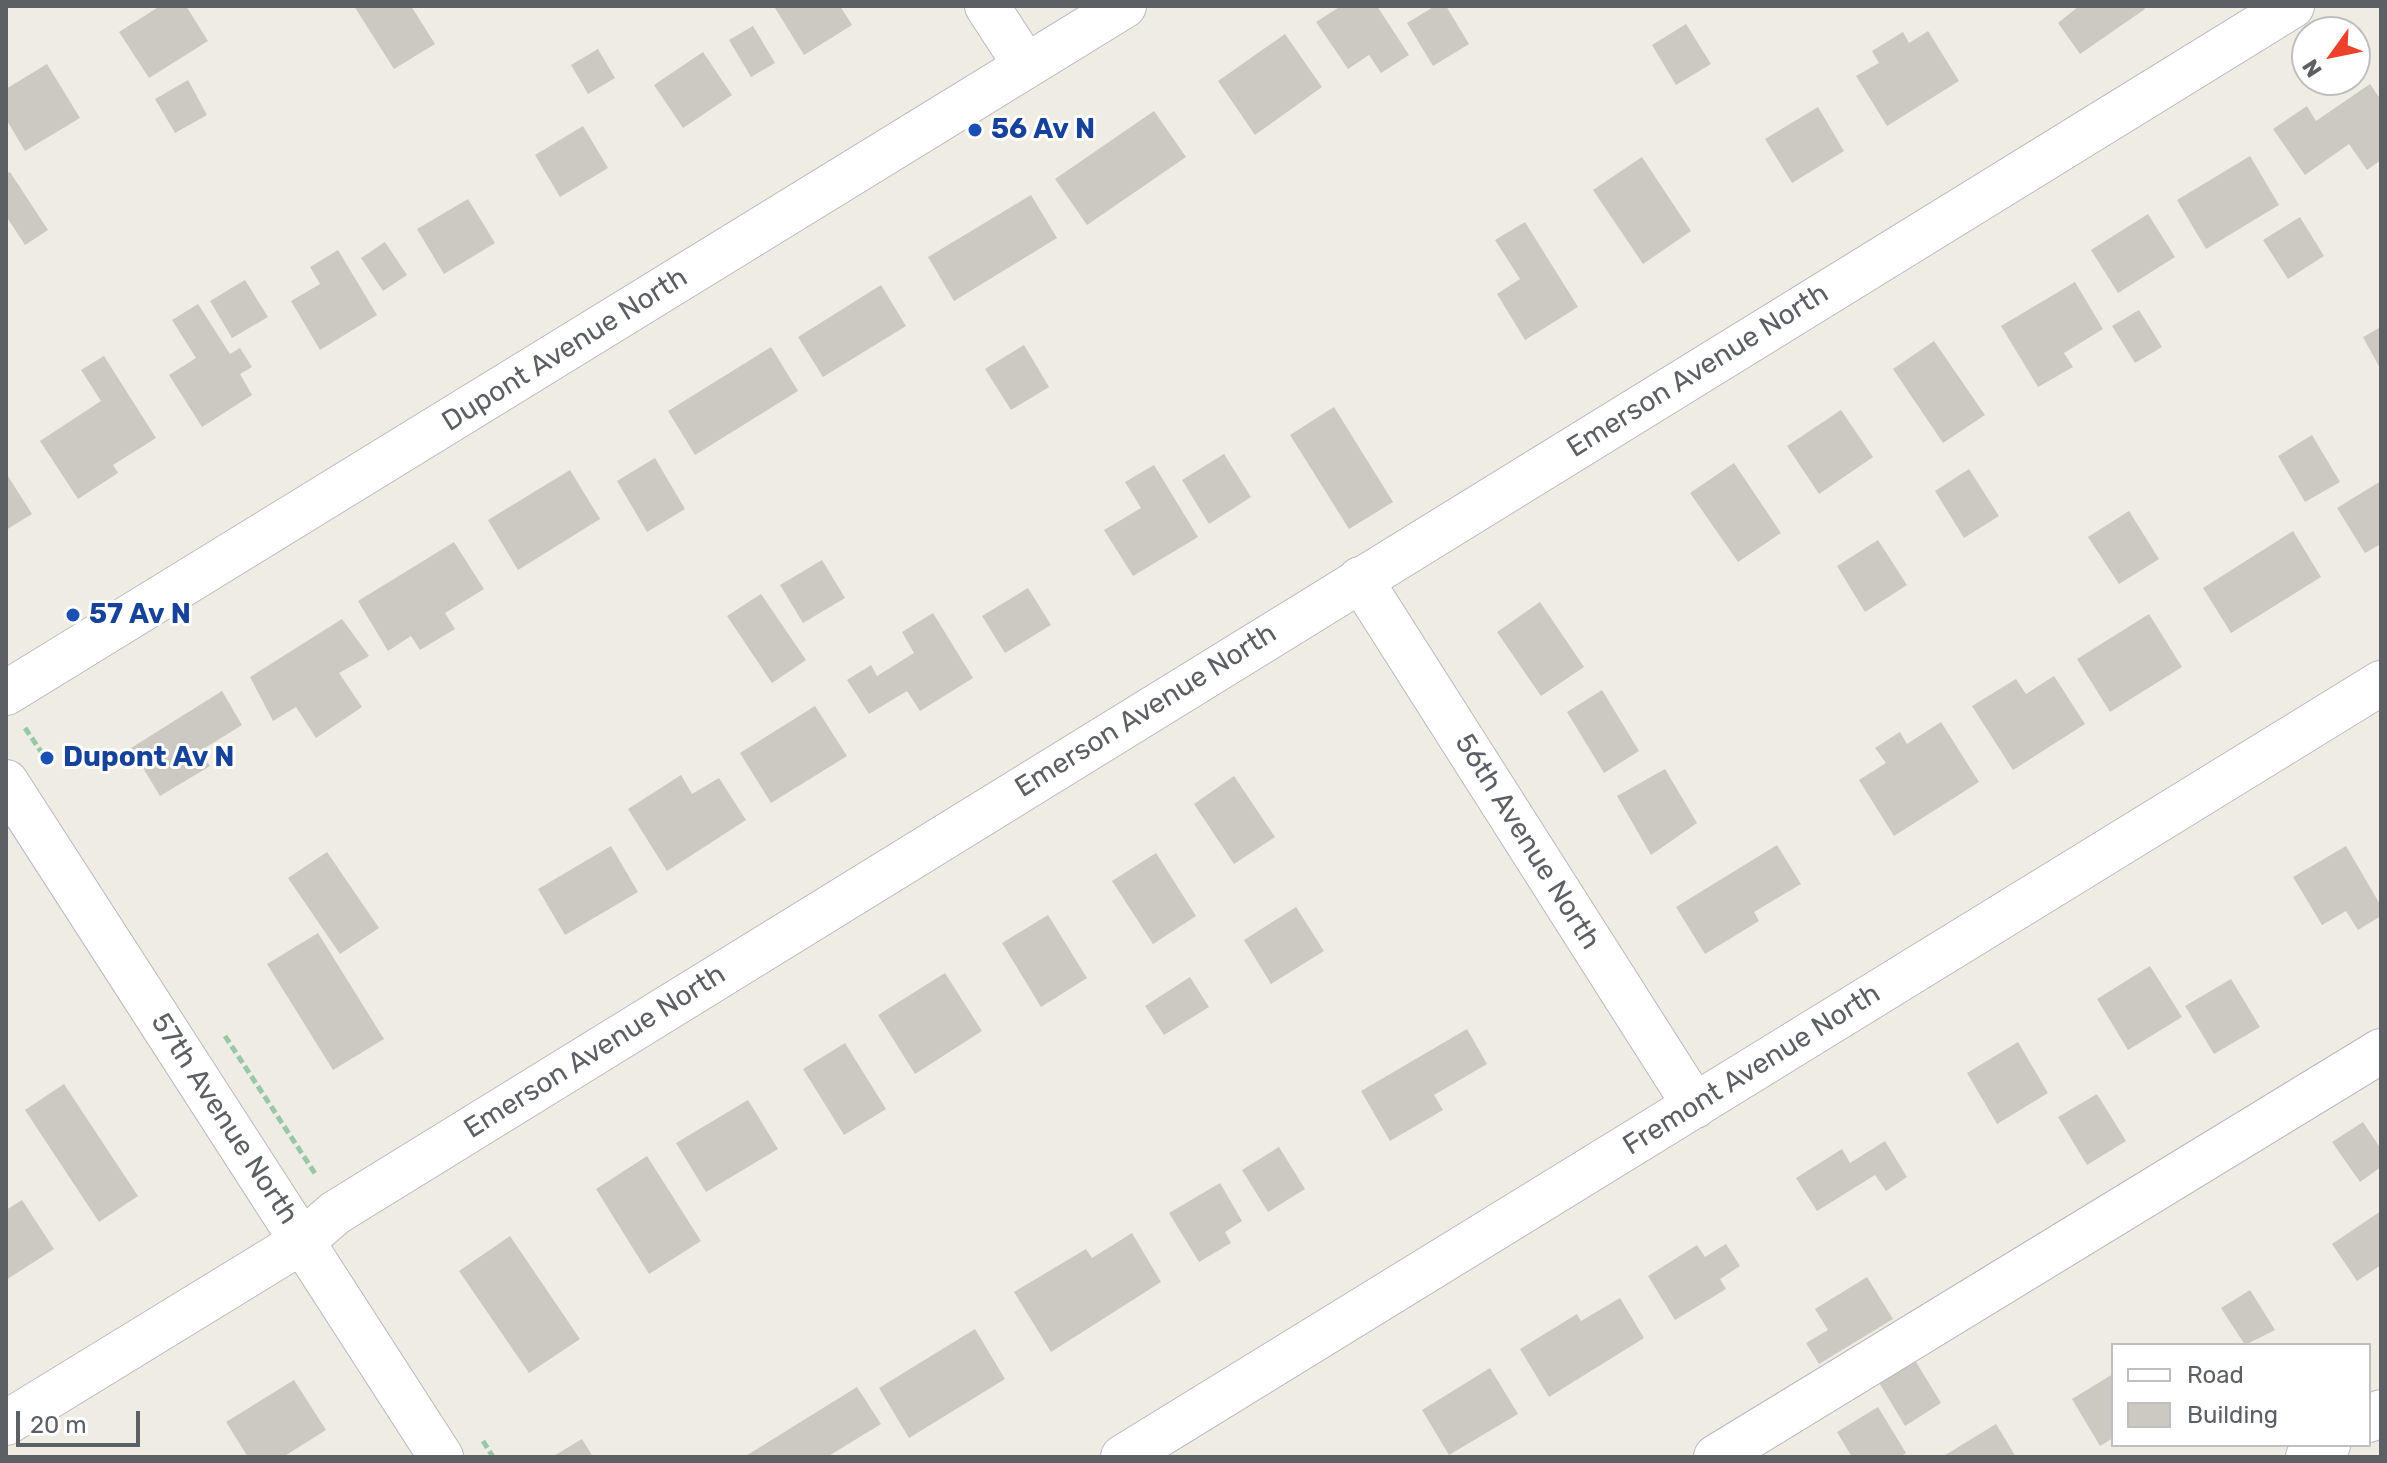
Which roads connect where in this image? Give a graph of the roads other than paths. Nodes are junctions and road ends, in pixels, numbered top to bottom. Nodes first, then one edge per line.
1 (987, 6) edge
2 (1124, 6) edge
3 (2292, 6) edge
4 (1026, 66) junction
5 (1360, 579) junction
6 (2381, 683) edge
7 (6, 693) edge
8 (6, 782) edge
9 (2381, 1051) edge
10 (1695, 1106) junction
11 (303, 1241) junction
12 (6, 1423) edge
13 (441, 1457) edge
14 (1123, 1457) edge
15 (1716, 1457) edge

1 - 4 street
2 - 4 street, Dupont Avenue North
3 - 5 street, Emerson Avenue North
4 - 7 street, Dupont Avenue North
5 - 10 street, 56th Avenue North
5 - 11 street, Emerson Avenue North
6 - 10 street, Fremont Avenue North
8 - 11 street, 57th Avenue North
9 - 15 street
10 - 14 street, Fremont Avenue North
11 - 12 street, Emerson Avenue North
11 - 13 street, 57th Avenue North

